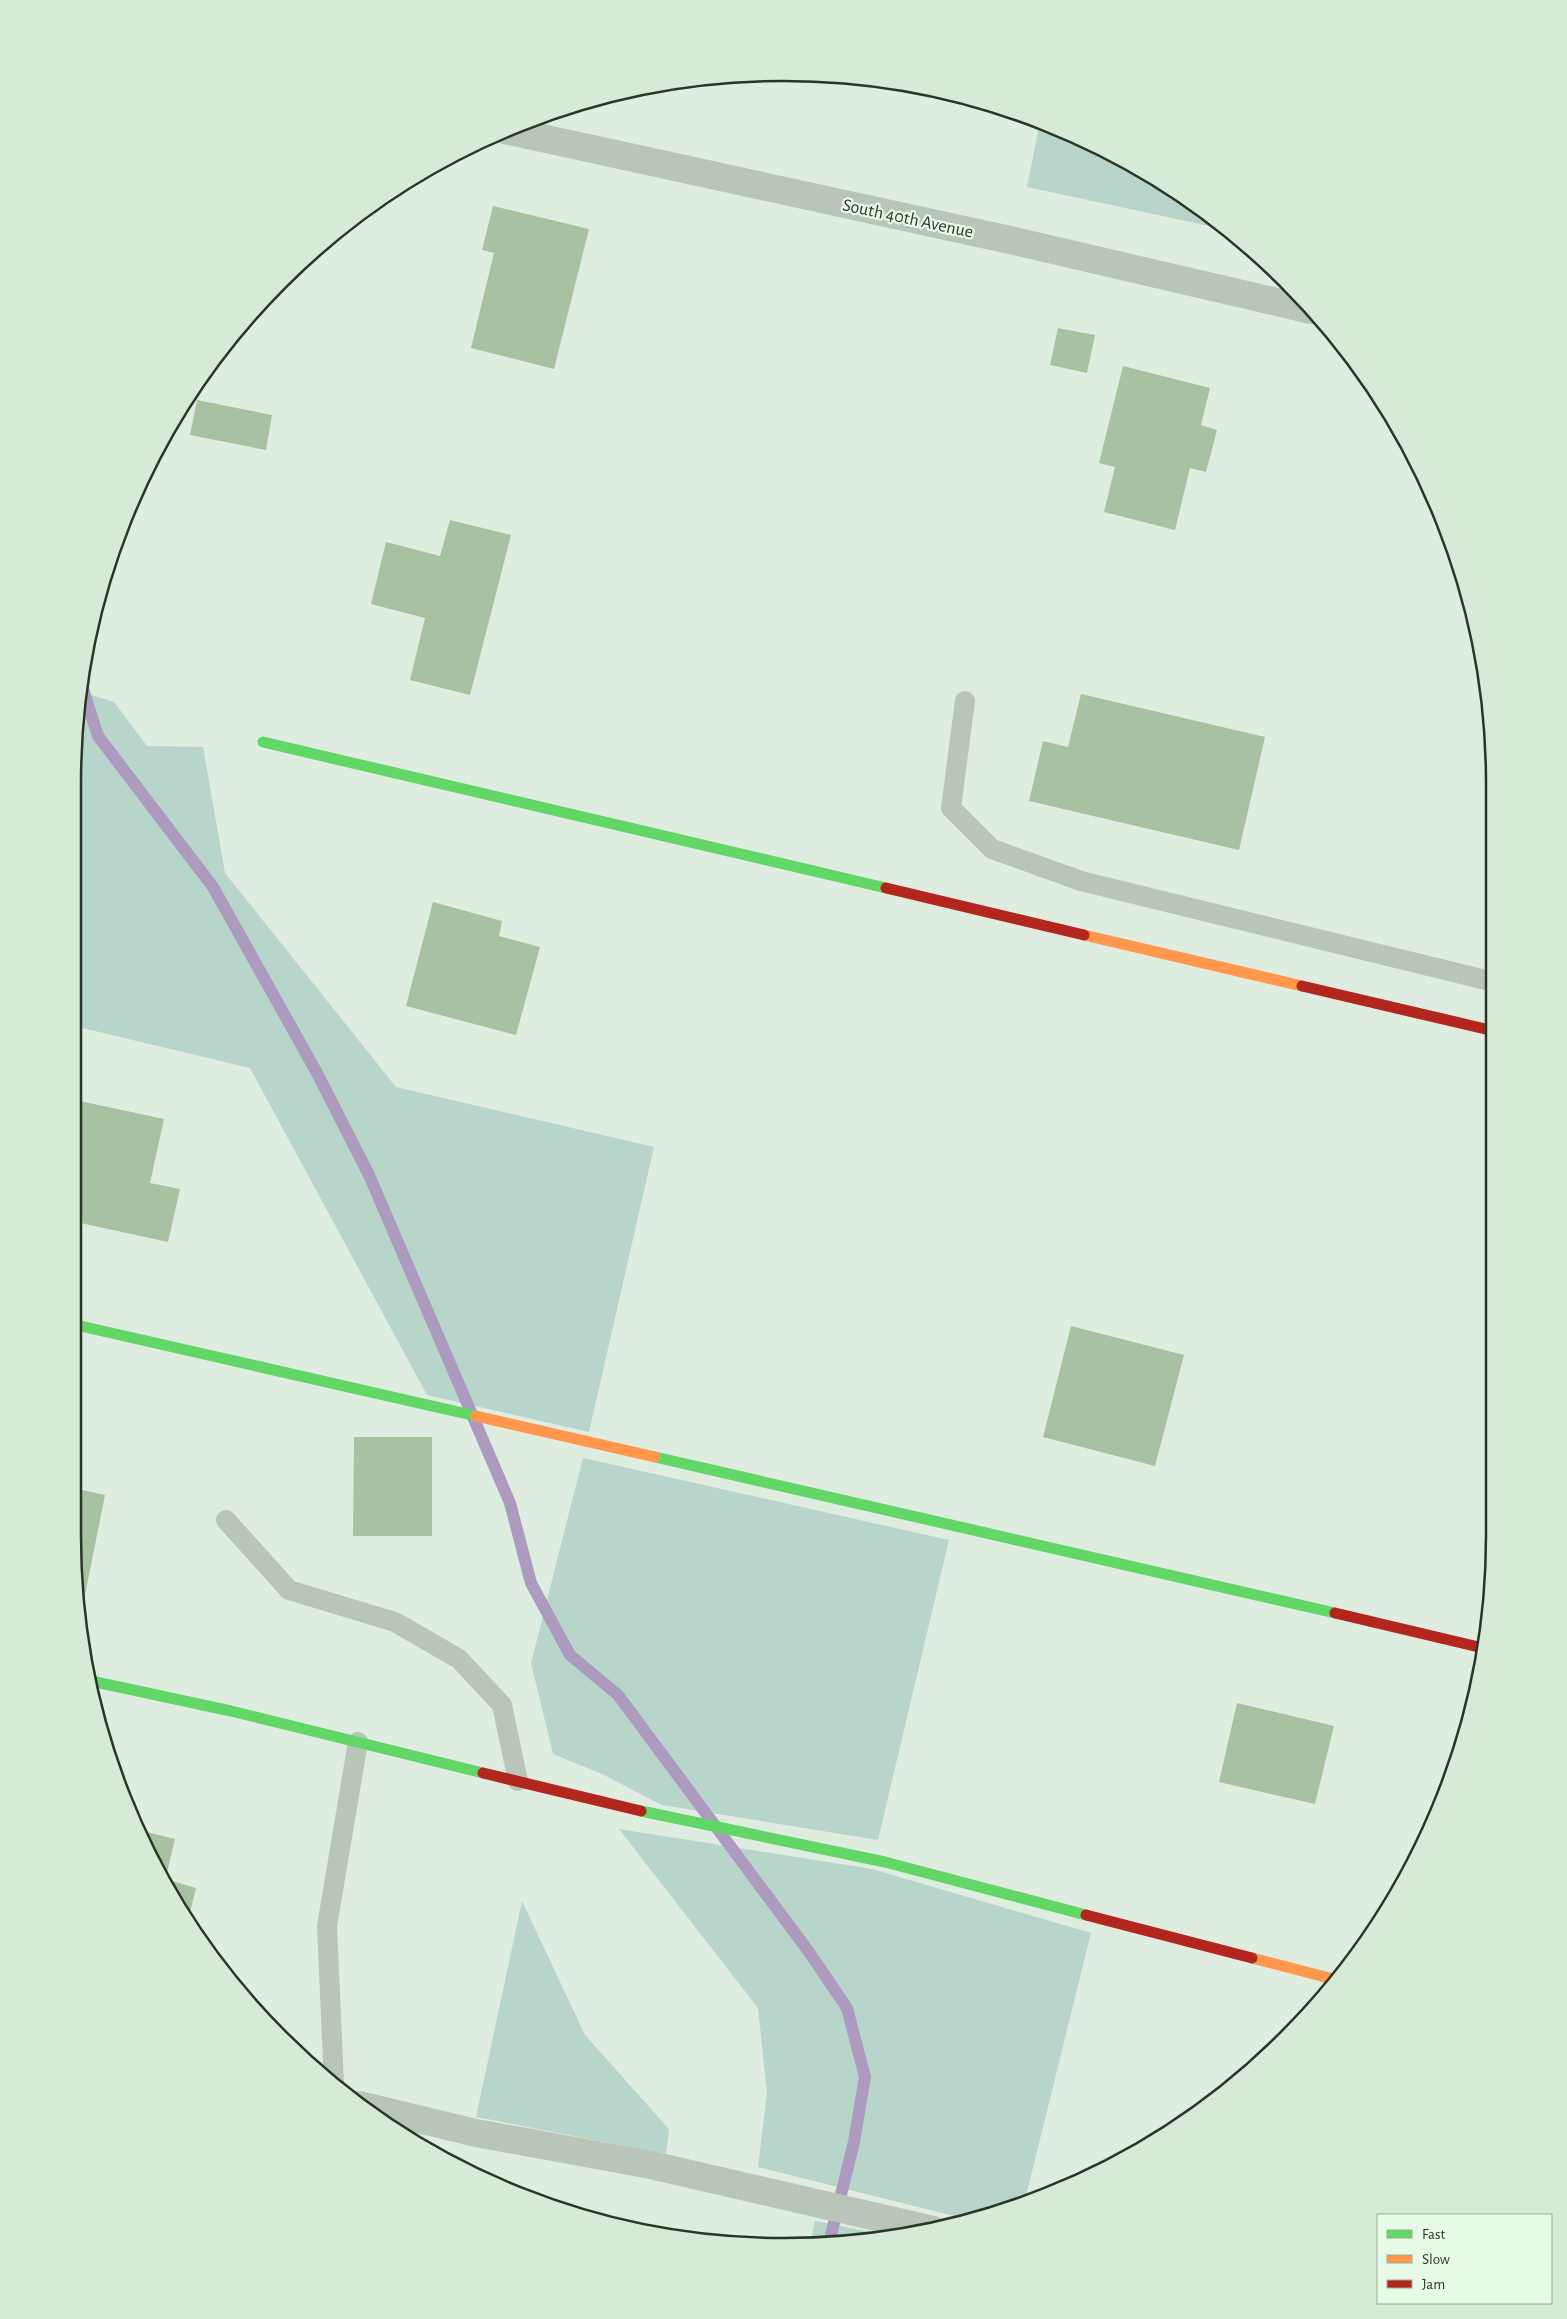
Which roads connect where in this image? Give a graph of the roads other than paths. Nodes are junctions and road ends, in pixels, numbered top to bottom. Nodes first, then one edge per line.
1 (520, 133) edge
2 (1299, 307) edge
3 (964, 701) dead end
4 (263, 742) dead end
5 (1486, 980) edge
6 (1486, 1029) edge
7 (81, 1327) edge
8 (226, 1520) dead end
9 (1477, 1646) edge
10 (97, 1683) edge
11 (358, 1742) junction
12 (518, 1781) junction
13 (1329, 1978) edge
14 (334, 2074) edge
15 (380, 2110) edge
16 (913, 2225) edge

1 - 2 street, South 40th Avenue
3 - 5 lane
4 - 6 street
7 - 9 street
8 - 12 lane
10 - 11 street
11 - 12 street
11 - 14 lane
12 - 13 street
15 - 16 street

